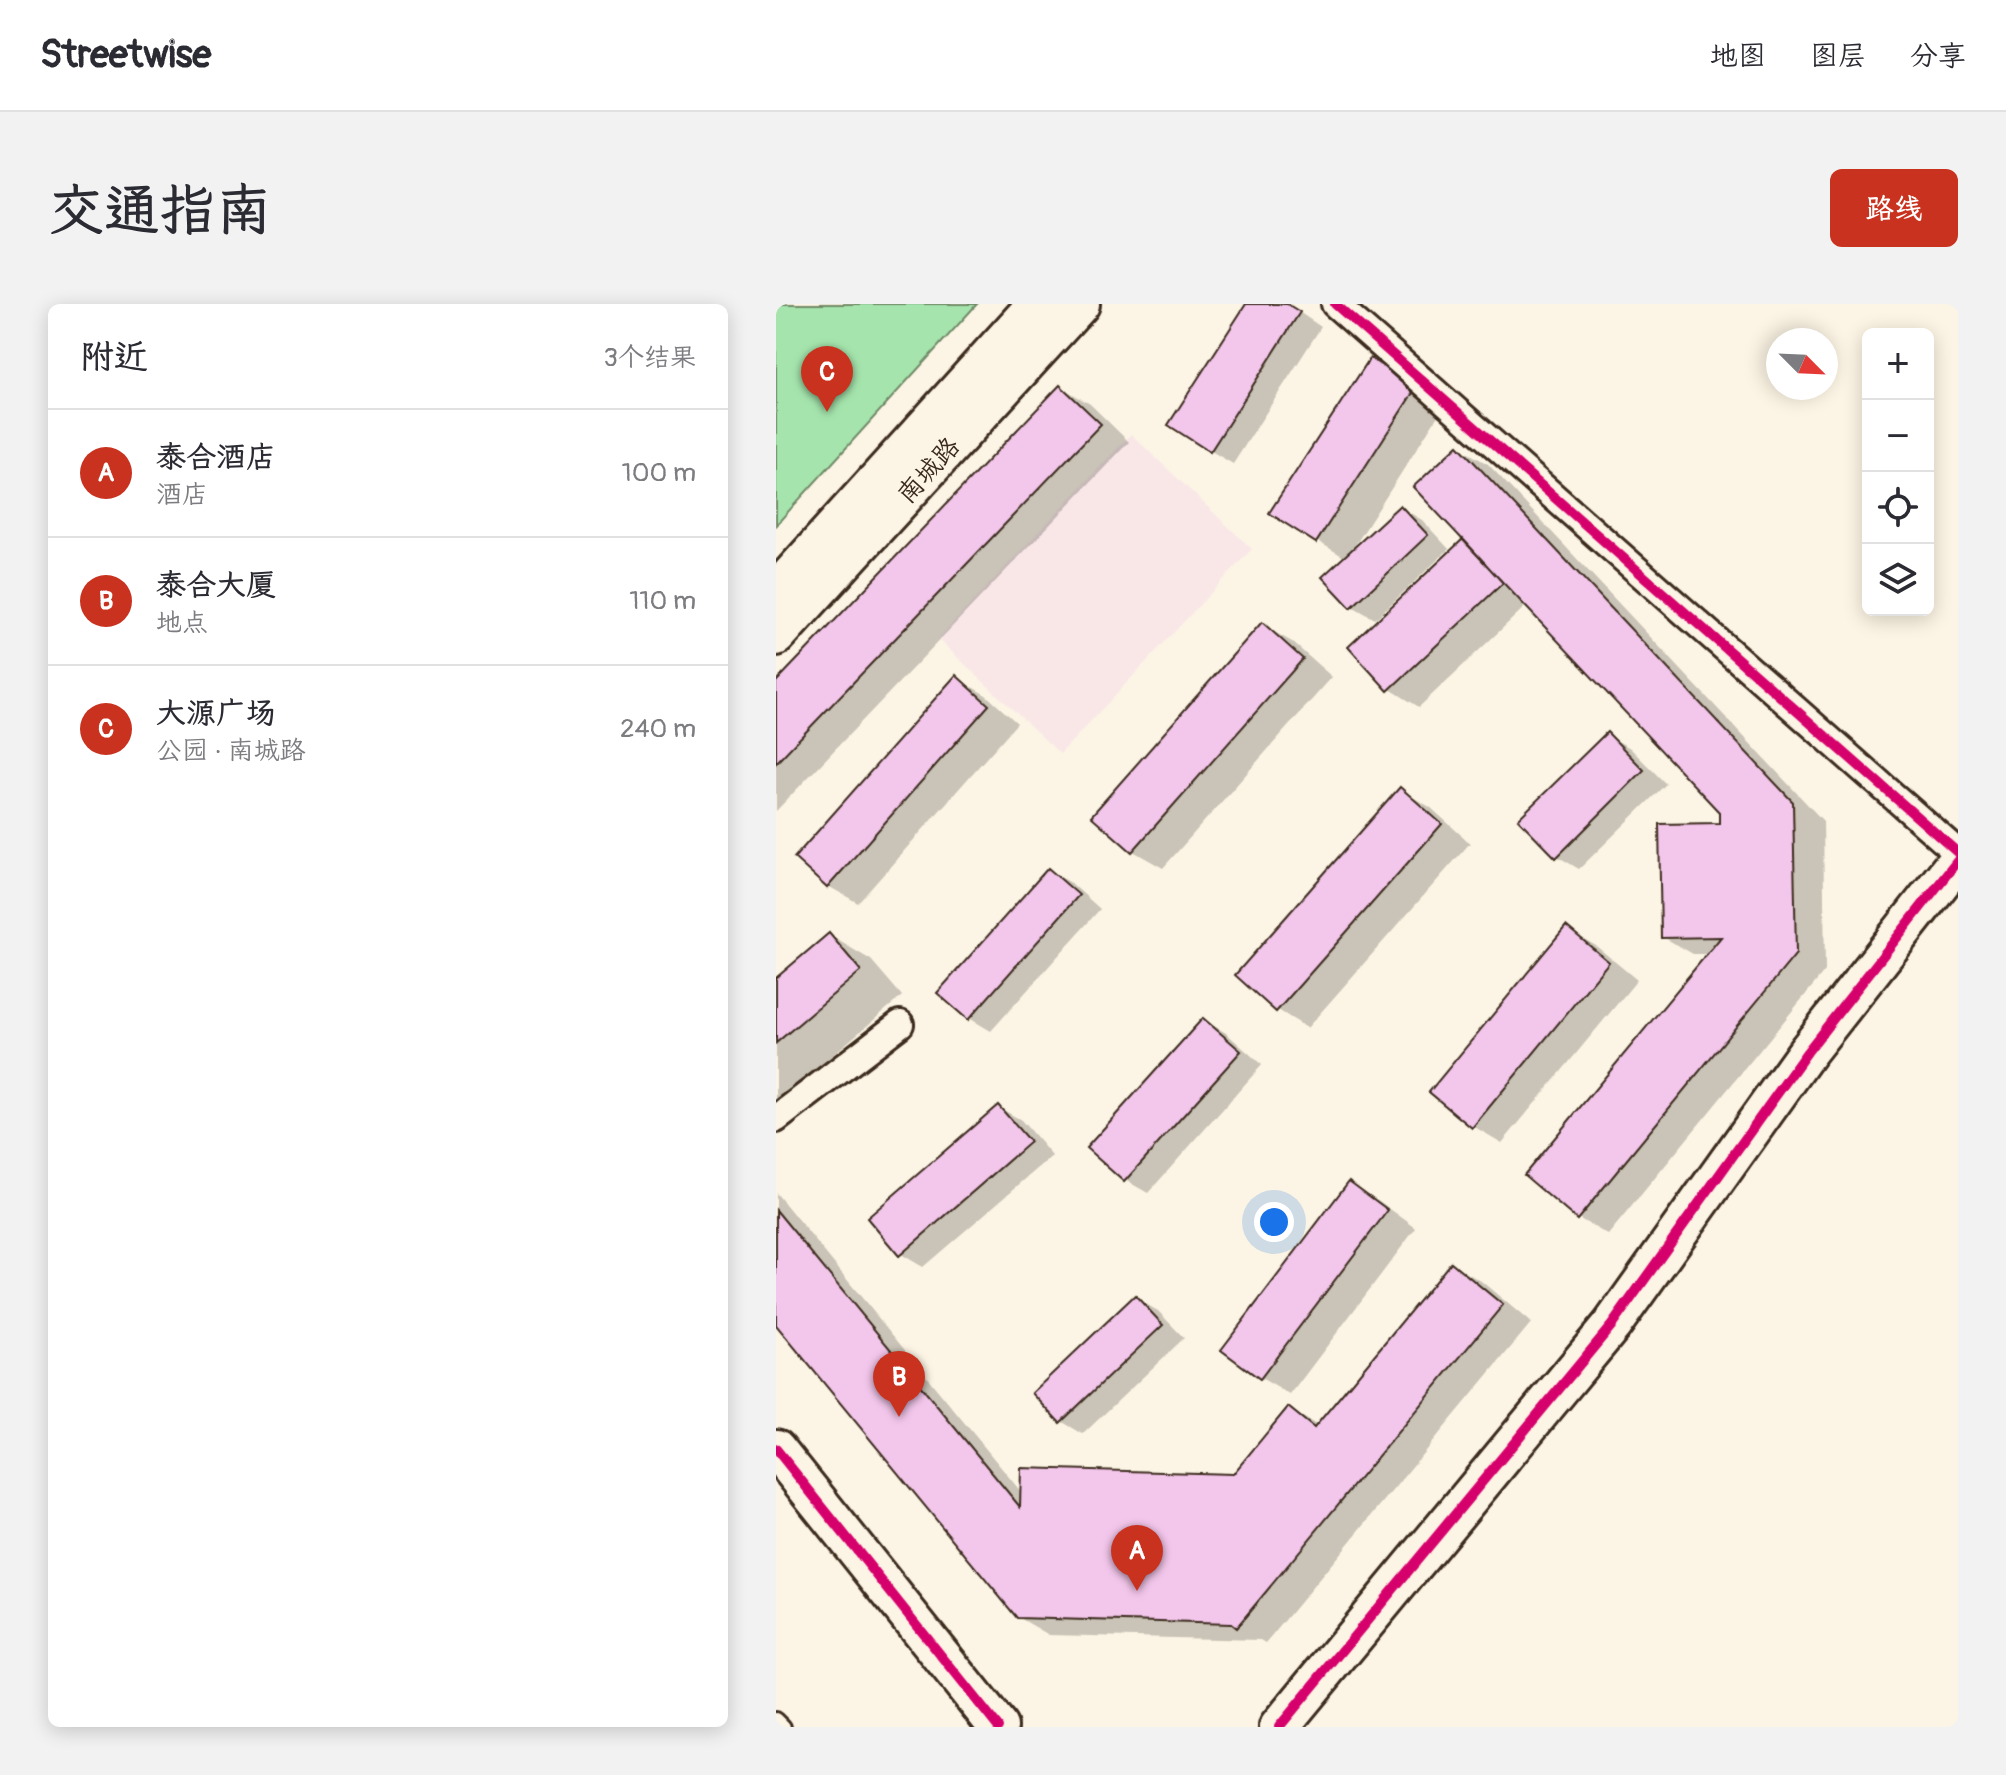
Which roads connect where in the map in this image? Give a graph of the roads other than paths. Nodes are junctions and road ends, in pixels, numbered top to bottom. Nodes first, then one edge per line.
1 (1037, 304) edge
2 (1080, 304) edge
3 (1335, 304) edge
4 (776, 592) edge
5 (776, 636) edge
6 (1958, 853) edge
7 (1958, 860) edge
8 (900, 1024) dead end
9 (776, 1119) edge
10 (776, 1449) edge
11 (776, 1720) edge
12 (783, 1727) edge
13 (998, 1727) edge
14 (1279, 1727) edge

1 - 4 street, 南城路
2 - 5 street, 南城路
3 - 6 street
7 - 14 street
8 - 9 street
10 - 13 street
11 - 12 lane

